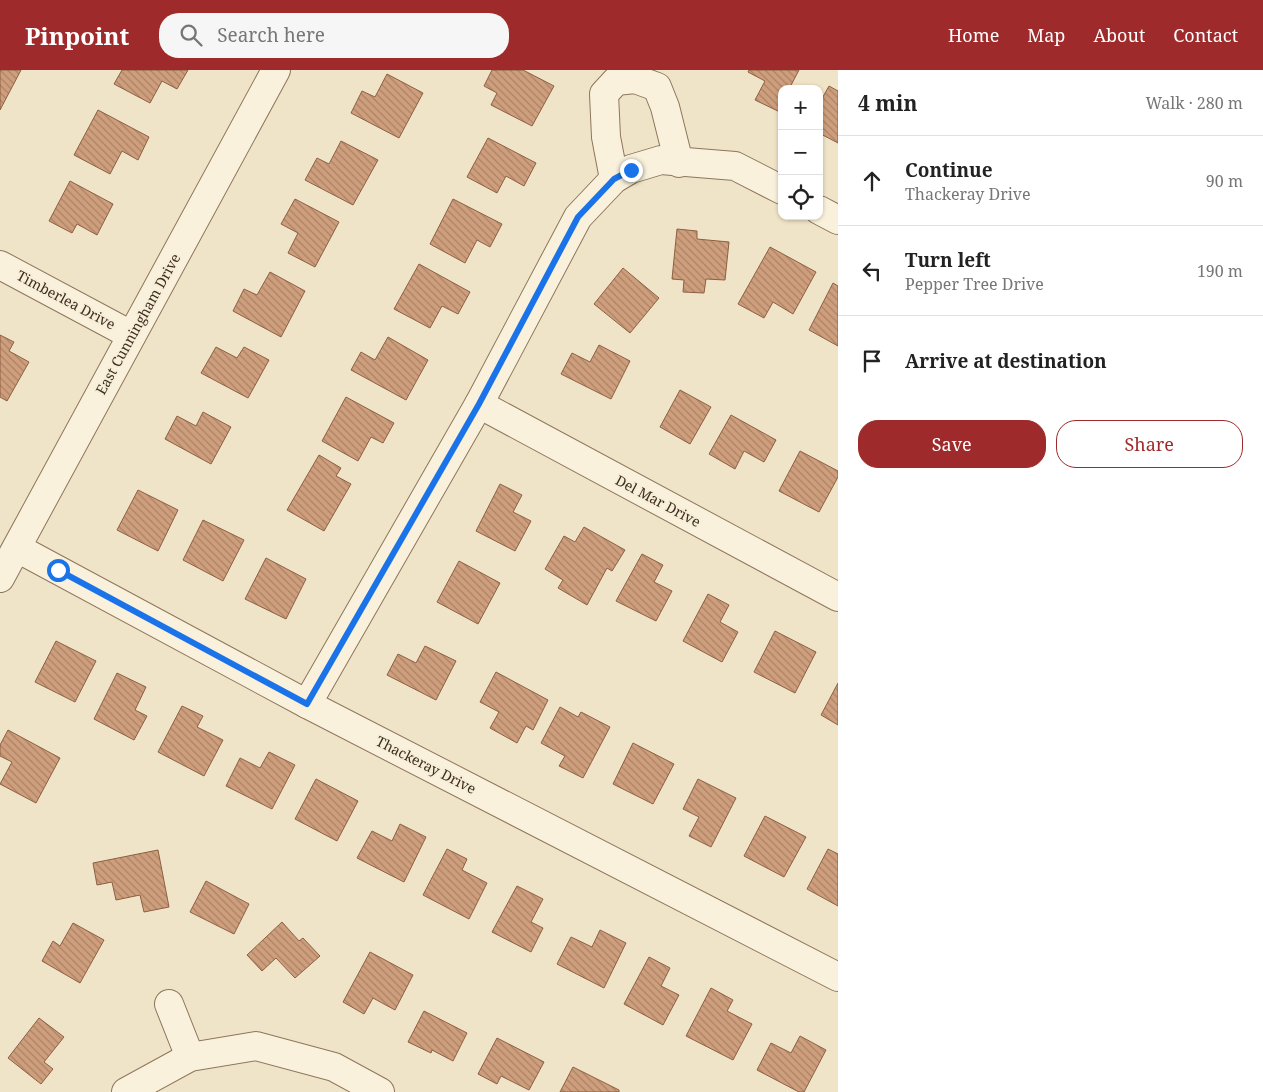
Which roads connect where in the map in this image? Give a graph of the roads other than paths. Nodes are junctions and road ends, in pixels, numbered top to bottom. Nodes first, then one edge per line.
1 (276, 70) edge
2 (679, 163) junction
3 (614, 179) junction
4 (778, 188) edge
5 (823, 212) edge
6 (838, 220) edge
7 (0, 265) edge
8 (131, 336) junction
9 (479, 404) junction
10 (17, 548) junction
11 (0, 578) edge
12 (838, 597) edge
13 (307, 704) junction
14 (838, 976) edge
15 (169, 1004) dead end
16 (190, 1058) junction
17 (126, 1092) edge
18 (380, 1092) edge

1 - 8 street, East Cunningham Drive
2 - 3 street
2 - 3 street
2 - 4 street
3 - 9 street
5 - 6 street
7 - 8 street, Timberlea Drive
8 - 10 street, East Cunningham Drive
9 - 12 street, Del Mar Drive
9 - 13 street
10 - 11 street, East Cunningham Drive
10 - 13 street, Thackeray Drive
13 - 14 street, Thackeray Drive
15 - 16 street
16 - 17 street
16 - 18 street

